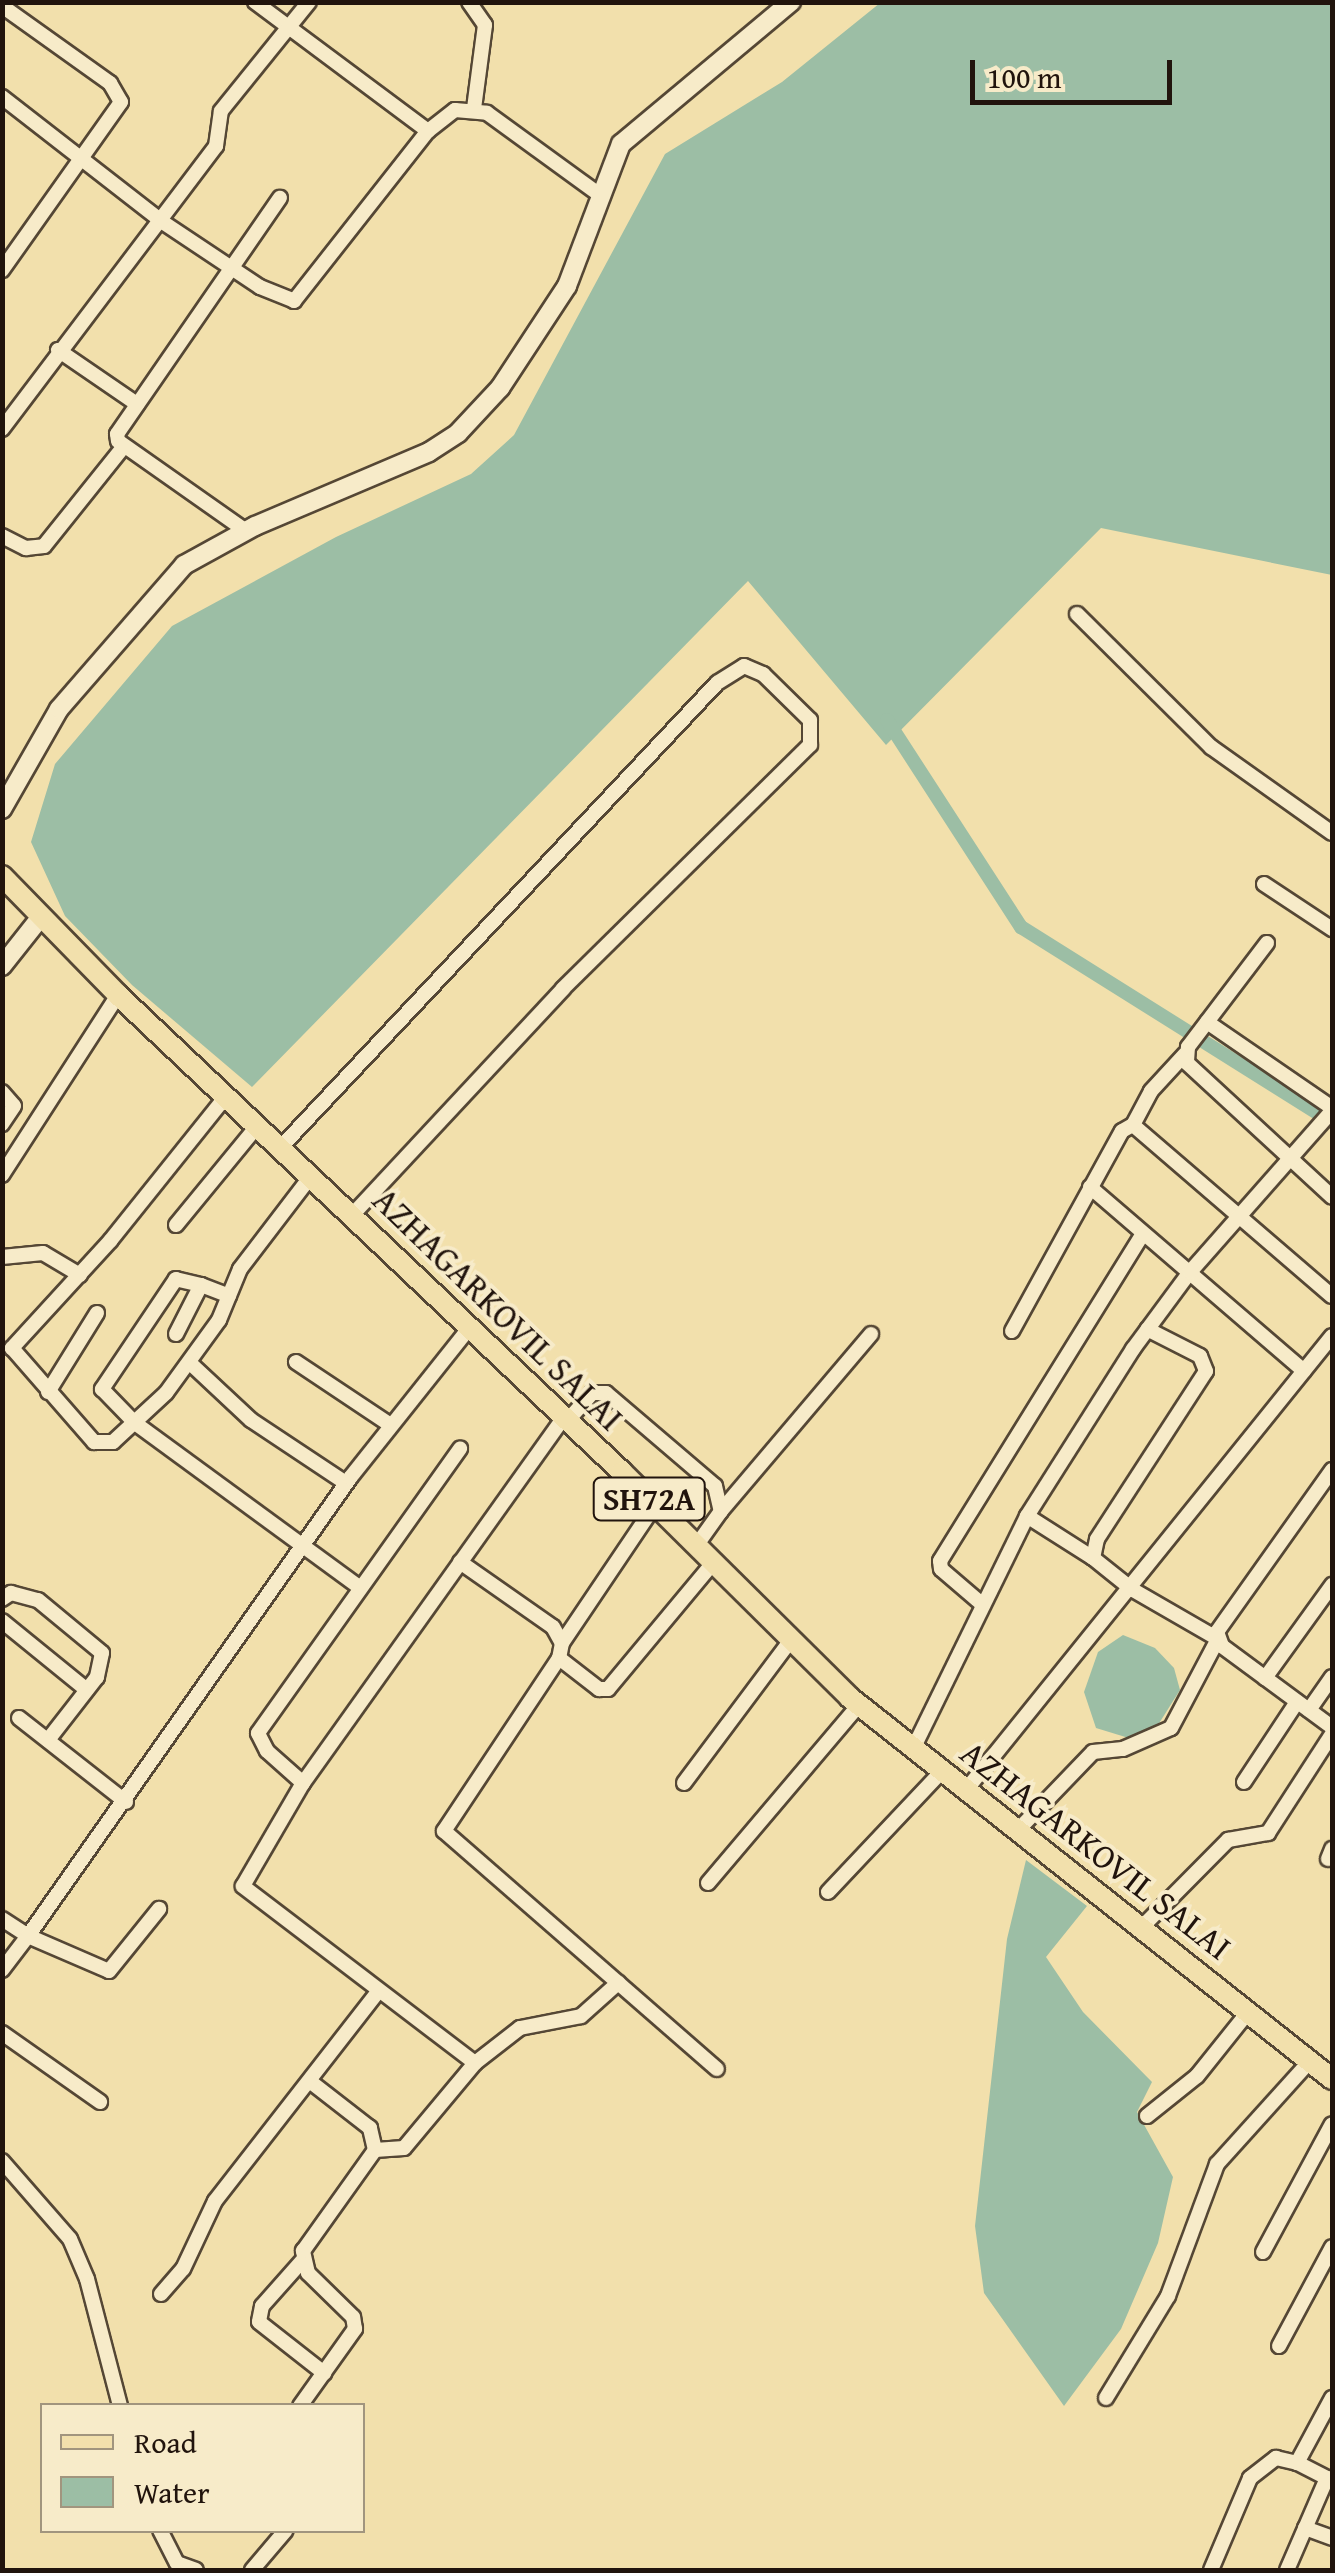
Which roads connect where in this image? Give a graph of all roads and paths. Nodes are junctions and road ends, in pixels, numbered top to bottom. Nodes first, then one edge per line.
1 (254, 2) edge
2 (309, 2) edge
3 (470, 2) edge
4 (791, 2) edge
5 (2, 6) edge
6 (290, 28) junction
7 (2, 98) edge
8 (474, 108) junction
9 (428, 131) junction
10 (84, 162) junction
11 (600, 194) junction
12 (280, 198) dead end
13 (161, 221) junction
14 (231, 267) junction
15 (2, 270) edge
16 (58, 350) junction
17 (137, 404) junction
18 (2, 430) edge
19 (124, 446) junction
20 (246, 531) junction
21 (2, 536) edge
22 (1077, 614) dead end
23 (2, 808) edge
24 (1332, 833) edge
25 (2, 876) edge
26 (1264, 884) dead end
27 (40, 918) junction
28 (1332, 930) edge
29 (1267, 943) dead end
30 (2, 966) edge
31 (118, 995) junction
32 (1204, 1026) junction
33 (1187, 1051) junction
34 (2, 1092) edge
35 (227, 1095) junction
36 (1329, 1115) edge
37 (2, 1124) edge
38 (1134, 1124) junction
39 (258, 1125) junction
40 (281, 1147) junction
41 (1289, 1158) junction
42 (2, 1175) edge
43 (311, 1176) junction
44 (1090, 1187) junction
45 (1332, 1197) edge
46 (352, 1214) junction
47 (1239, 1214) junction
48 (176, 1225) dead end
49 (1143, 1234) junction
50 (2, 1257) edge
51 (1190, 1272) junction
52 (80, 1275) junction
53 (201, 1285) junction
54 (229, 1296) junction
55 (1332, 1296) edge
56 (97, 1313) dead end
57 (470, 1327) junction
58 (1147, 1329) junction
59 (1012, 1332) dead end
60 (176, 1334) dead end
61 (871, 1334) dead end
62 (1332, 1336) edge
63 (296, 1362) dead end
64 (190, 1363) junction
65 (1304, 1371) junction
66 (48, 1392) junction
67 (566, 1419) junction
68 (136, 1422) junction
69 (389, 1424) junction
70 (460, 1449) dead end
71 (1332, 1470) edge
72 (346, 1483) junction
73 (655, 1505) junction
74 (721, 1511) junction
75 (1027, 1516) junction
76 (696, 1546) junction
77 (304, 1547) junction
78 (1093, 1558) junction
79 (460, 1562) junction
80 (713, 1562) junction
81 (1332, 1585) edge
82 (358, 1586) junction
83 (1133, 1590) junction
84 (2, 1599) edge
85 (983, 1604) junction
86 (2, 1621) edge
87 (1218, 1639) junction
88 (791, 1640) junction
89 (561, 1650) junction
90 (1332, 1677) edge
91 (1265, 1678) junction
92 (87, 1690) junction
93 (859, 1706) junction
94 (1303, 1706) junction
95 (19, 1718) dead end
96 (1332, 1730) edge
97 (48, 1740) junction
98 (914, 1749) junction
99 (942, 1771) junction
100 (684, 1782) dead end
101 (1244, 1782) dead end
102 (303, 1784) junction
103 (966, 1790) junction
104 (126, 1802) junction
105 (1018, 1830) junction
106 (708, 1883) dead end
107 (828, 1892) dead end
108 (159, 1909) dead end
109 (2, 1919) edge
110 (1144, 1925) junction
111 (28, 1936) junction
112 (2, 1970) edge
113 (618, 1983) junction
114 (377, 1992) junction
115 (1248, 2011) junction
116 (2, 2033) edge
117 (1310, 2061) junction
118 (475, 2064) junction
119 (717, 2070) dead end
120 (1332, 2079) edge
121 (311, 2082) junction
122 (100, 2102) dead end
123 (1147, 2116) dead end
124 (1332, 2124) edge
125 (374, 2150) junction
126 (2, 2161) edge
127 (1332, 2247) edge
128 (1263, 2252) dead end
129 (302, 2261) junction
130 (160, 2294) dead end
131 (1280, 2346) dead end
132 (324, 2373) junction
133 (1106, 2398) dead end
134 (1332, 2398) edge
135 (119, 2403) edge
136 (302, 2403) edge
137 (1297, 2463) junction
138 (1330, 2479) edge
139 (1305, 2528) junction
140 (162, 2533) edge
141 (283, 2533) edge
142 (1332, 2538) edge
143 (196, 2570) edge
144 (252, 2570) edge
145 (1211, 2570) edge
146 (1287, 2570) edge

1 - 6 street
2 - 6 street
3 - 8 street
4 - 11 main road
5 - 10 street
6 - 9 street
6 - 13 street
7 - 10 street
8 - 9 street
8 - 11 street
9 - 14 street
10 - 13 street
10 - 15 street
11 - 20 main road
12 - 14 street
13 - 14 street
13 - 16 street
14 - 17 street
16 - 17 street
16 - 18 street
17 - 19 street
19 - 20 street
19 - 21 street
20 - 23 main road
22 - 24 street
25 - 27 main road, AZHAGARKOVIL SALAI / SH72A
26 - 28 street
27 - 30 main road
27 - 31 main road, AZHAGARKOVIL SALAI / SH72A
29 - 32 street
31 - 35 main road, AZHAGARKOVIL SALAI / SH72A
31 - 42 street
32 - 33 street
32 - 36 street
33 - 38 street
33 - 41 street
34 - 37 street
35 - 39 main road, AZHAGARKOVIL SALAI / SH72A
35 - 52 street
36 - 41 street
38 - 44 street
38 - 47 street
39 - 40 main road, AZHAGARKOVIL SALAI / SH72A
39 - 48 street
40 - 43 main road, AZHAGARKOVIL SALAI / SH72A
40 - 46 street
41 - 45 street
41 - 47 street
43 - 46 main road, AZHAGARKOVIL SALAI / SH72A
43 - 54 street
44 - 49 street
44 - 59 street
46 - 57 main road, AZHAGARKOVIL SALAI / SH72A
47 - 51 street
47 - 55 street
49 - 51 street
49 - 85 street
50 - 52 street
51 - 58 street
51 - 65 street
52 - 66 street
53 - 54 street
53 - 60 street
53 - 68 street
54 - 64 street
56 - 66 street
57 - 67 main road, AZHAGARKOVIL SALAI / SH72A
57 - 69 street
58 - 75 street
58 - 78 street
61 - 74 street
62 - 65 street
63 - 69 street
64 - 68 street
64 - 72 street
65 - 83 street
66 - 68 street
67 - 73 main road, AZHAGARKOVIL SALAI / SH72A
67 - 74 street
67 - 79 street
68 - 77 street
69 - 72 street
70 - 82 street
71 - 87 street
72 - 77 street
73 - 76 main road, AZHAGARKOVIL SALAI / SH72A
73 - 89 street
74 - 76 street
75 - 78 street
75 - 85 street
76 - 80 main road, AZHAGARKOVIL SALAI / SH72A
77 - 82 street
77 - 104 street
78 - 83 street
79 - 89 street
79 - 102 street
80 - 88 main road, AZHAGARKOVIL SALAI / SH72A
80 - 89 street
81 - 91 street
82 - 102 street
83 - 87 street
83 - 103 street
84 - 92 street
85 - 98 street
86 - 92 street
87 - 91 street
87 - 105 street
88 - 93 main road, AZHAGARKOVIL SALAI / SH72A
88 - 100 street
89 - 113 street
90 - 94 street
91 - 94 street
92 - 97 street
93 - 98 main road, AZHAGARKOVIL SALAI / SH72A
93 - 106 street
94 - 96 street
94 - 101 street
95 - 97 street
96 - 110 street
97 - 104 street
98 - 99 main road, AZHAGARKOVIL SALAI / SH72A
99 - 103 main road, AZHAGARKOVIL SALAI / SH72A
99 - 107 street
102 - 114 street
103 - 105 main road, AZHAGARKOVIL SALAI / SH72A
104 - 111 street
105 - 110 main road, AZHAGARKOVIL SALAI / SH72A
108 - 111 street
109 - 111 street
110 - 115 main road, AZHAGARKOVIL SALAI / SH72A
111 - 112 street
113 - 118 street
113 - 119 street
114 - 118 street
114 - 121 street
115 - 117 main road, AZHAGARKOVIL SALAI / SH72A
115 - 123 street
116 - 122 street
117 - 120 main road, AZHAGARKOVIL SALAI / SH72A
117 - 133 street
118 - 125 street
121 - 125 street
121 - 130 street
124 - 128 street
125 - 129 street
126 - 135 street
127 - 131 street
129 - 132 street
129 - 132 street
132 - 136 street
134 - 137 street
137 - 138 street
137 - 145 street
138 - 139 street
139 - 142 street
139 - 146 street
140 - 143 street
141 - 144 street

